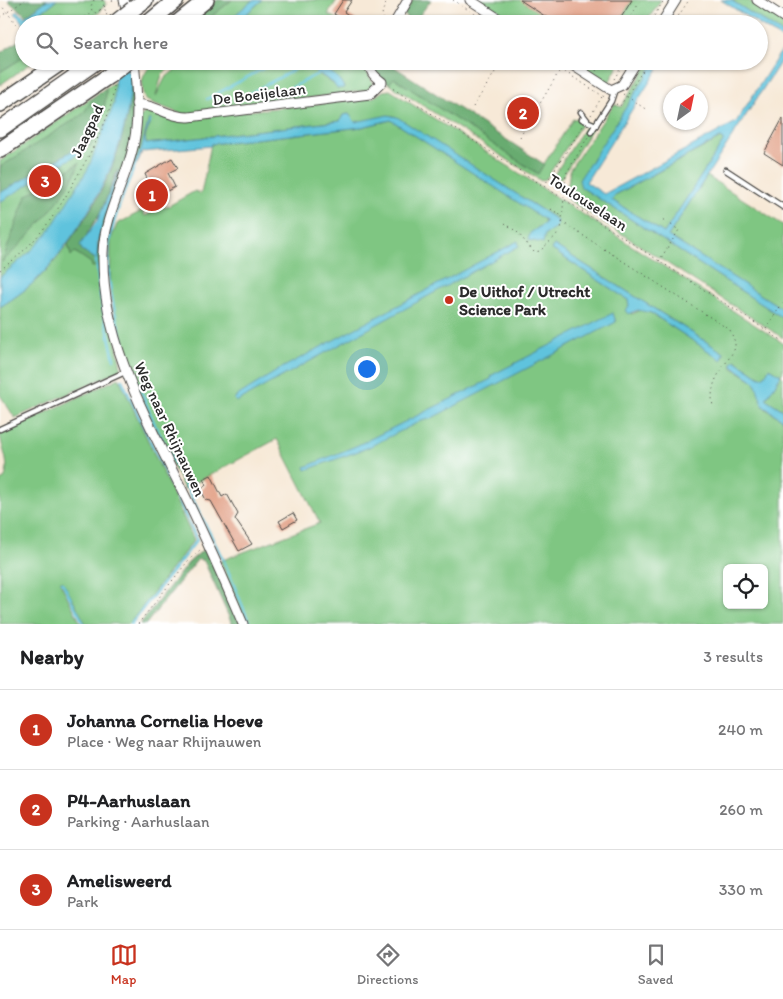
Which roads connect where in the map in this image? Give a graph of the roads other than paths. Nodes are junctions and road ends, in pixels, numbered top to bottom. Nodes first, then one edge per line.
1 (176, 0) edge
2 (206, 0) edge
3 (408, 0) edge
4 (470, 0) edge
5 (676, 0) edge
6 (757, 0) edge
7 (158, 15) edge
8 (187, 15) edge
9 (403, 15) edge
10 (493, 15) edge
11 (667, 15) edge
12 (783, 17) edge
13 (50, 70) edge
14 (84, 70) edge
15 (120, 70) edge
16 (134, 70) edge
17 (371, 70) edge
18 (580, 70) edge
19 (630, 70) edge
20 (618, 87) junction
21 (0, 104) edge
22 (136, 104) junction
23 (580, 112) dead end
24 (596, 125) junction
25 (0, 129) edge
26 (591, 132) road end
27 (0, 150) edge
28 (726, 170) dead end
29 (783, 207) edge
30 (125, 372) junction
31 (0, 429) edge
32 (243, 624) edge

1 - 7 highway
2 - 8 highway
3 - 9 street
4 - 10 street
5 - 11 street
6 - 12 street
13 - 21 highway
14 - 25 highway
15 - 27 highway, bridge
16 - 22 street, Weg naar Rhijnauwen
17 - 22 street, De Boeijelaan
18 - 20 street
19 - 20 street
20 - 24 lane
22 - 30 street, Weg naar Rhijnauwen
23 - 24 lane
24 - 26 lane
28 - 29 lane
30 - 31 lane
30 - 32 street, Weg naar Rhijnauwen

